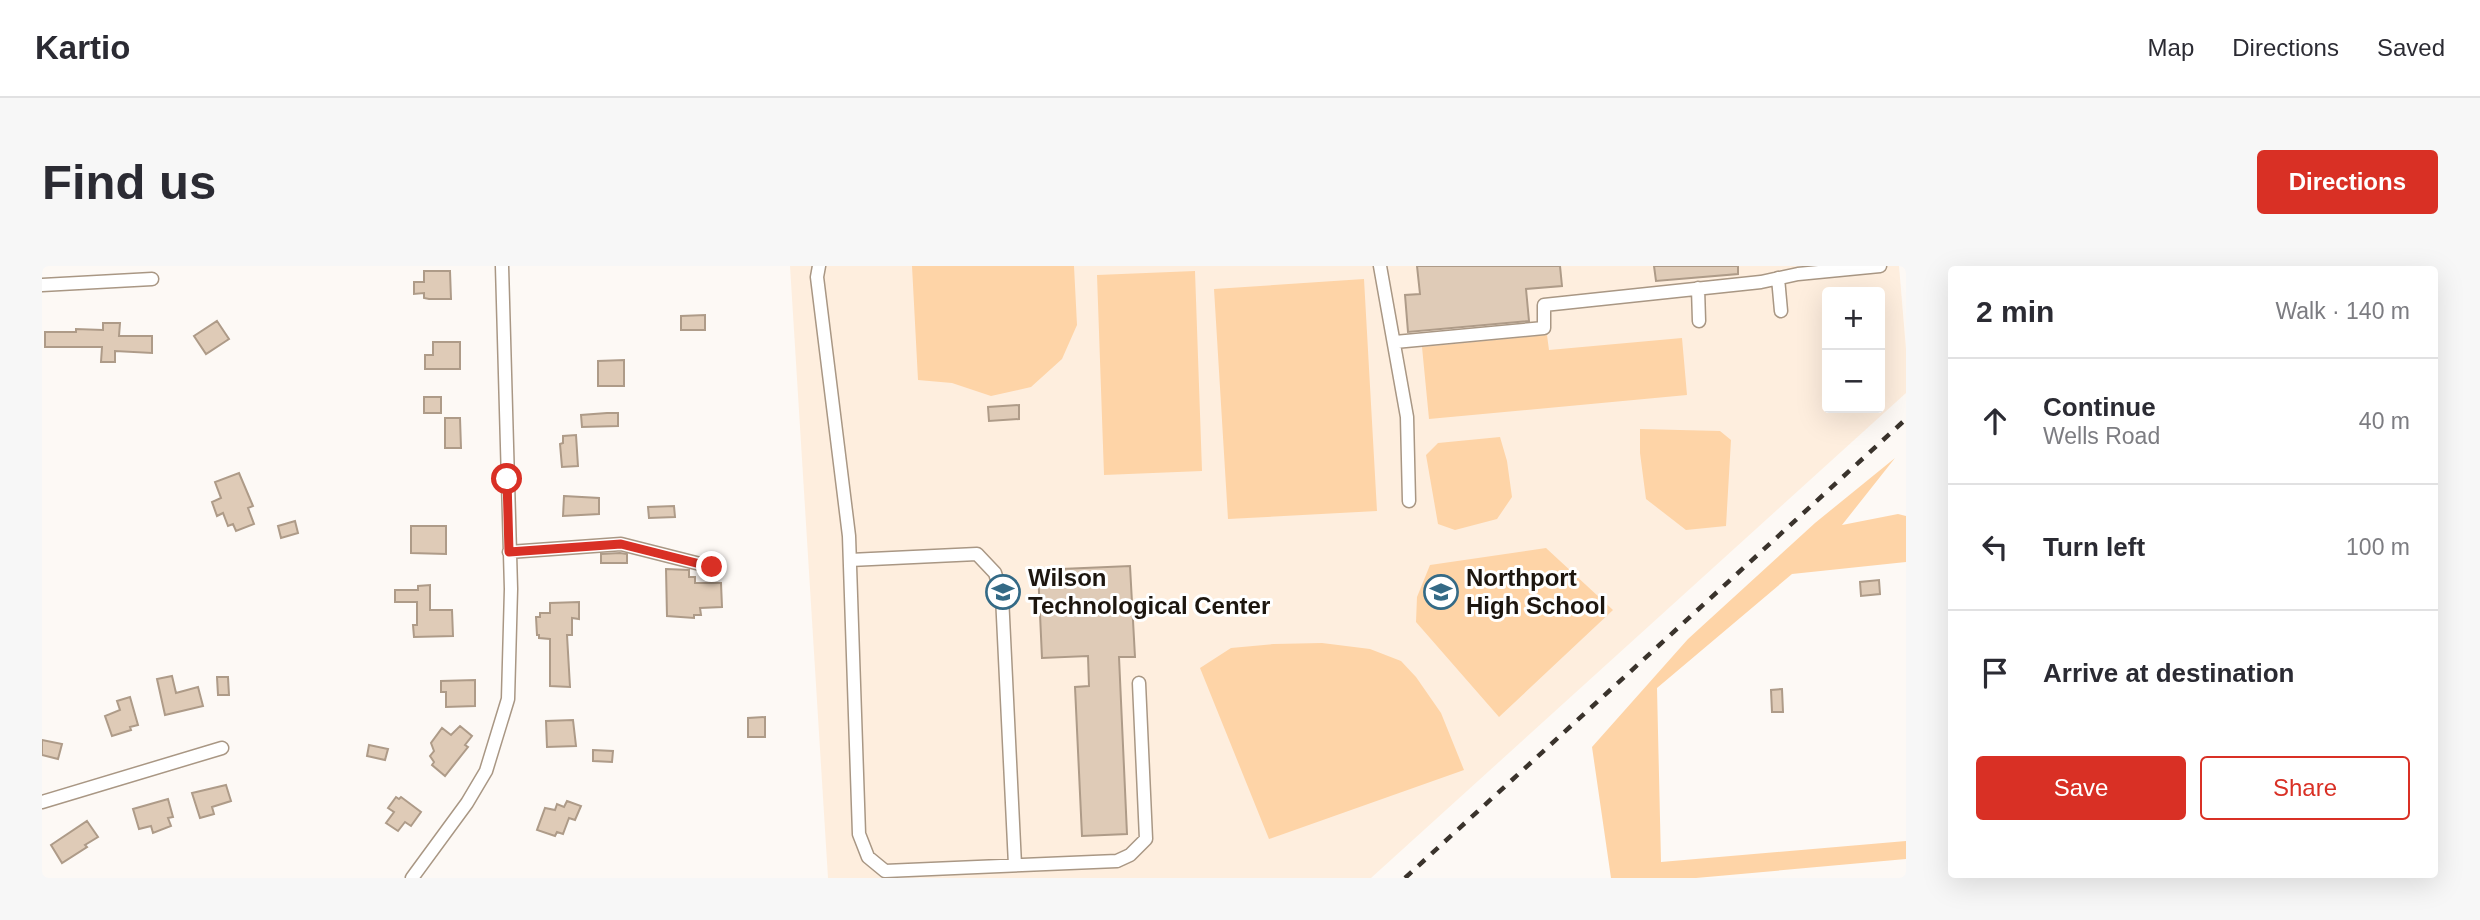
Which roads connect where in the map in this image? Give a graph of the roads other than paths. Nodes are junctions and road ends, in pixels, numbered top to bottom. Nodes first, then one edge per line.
1 (502, 266) edge
2 (819, 266) edge
3 (1380, 266) edge
4 (1880, 266) edge
5 (1778, 278) junction
6 (152, 279) dead end
7 (42, 285) edge
8 (1698, 288) junction
9 (1781, 311) dead end
10 (1699, 321) dead end
11 (1395, 342) junction
12 (1409, 501) dead end
13 (509, 552) junction
14 (849, 561) junction
15 (712, 567) dead end
16 (1139, 683) dead end
17 (222, 748) dead end
18 (42, 802) edge
19 (1015, 866) junction
20 (412, 878) edge

1 - 13 street
2 - 14 street
3 - 11 street
4 - 5 street
5 - 8 street
5 - 9 street
6 - 7 street
8 - 10 street
8 - 11 street
11 - 12 street
13 - 15 street
13 - 20 street
14 - 19 street
14 - 19 street
16 - 19 street
17 - 18 street

